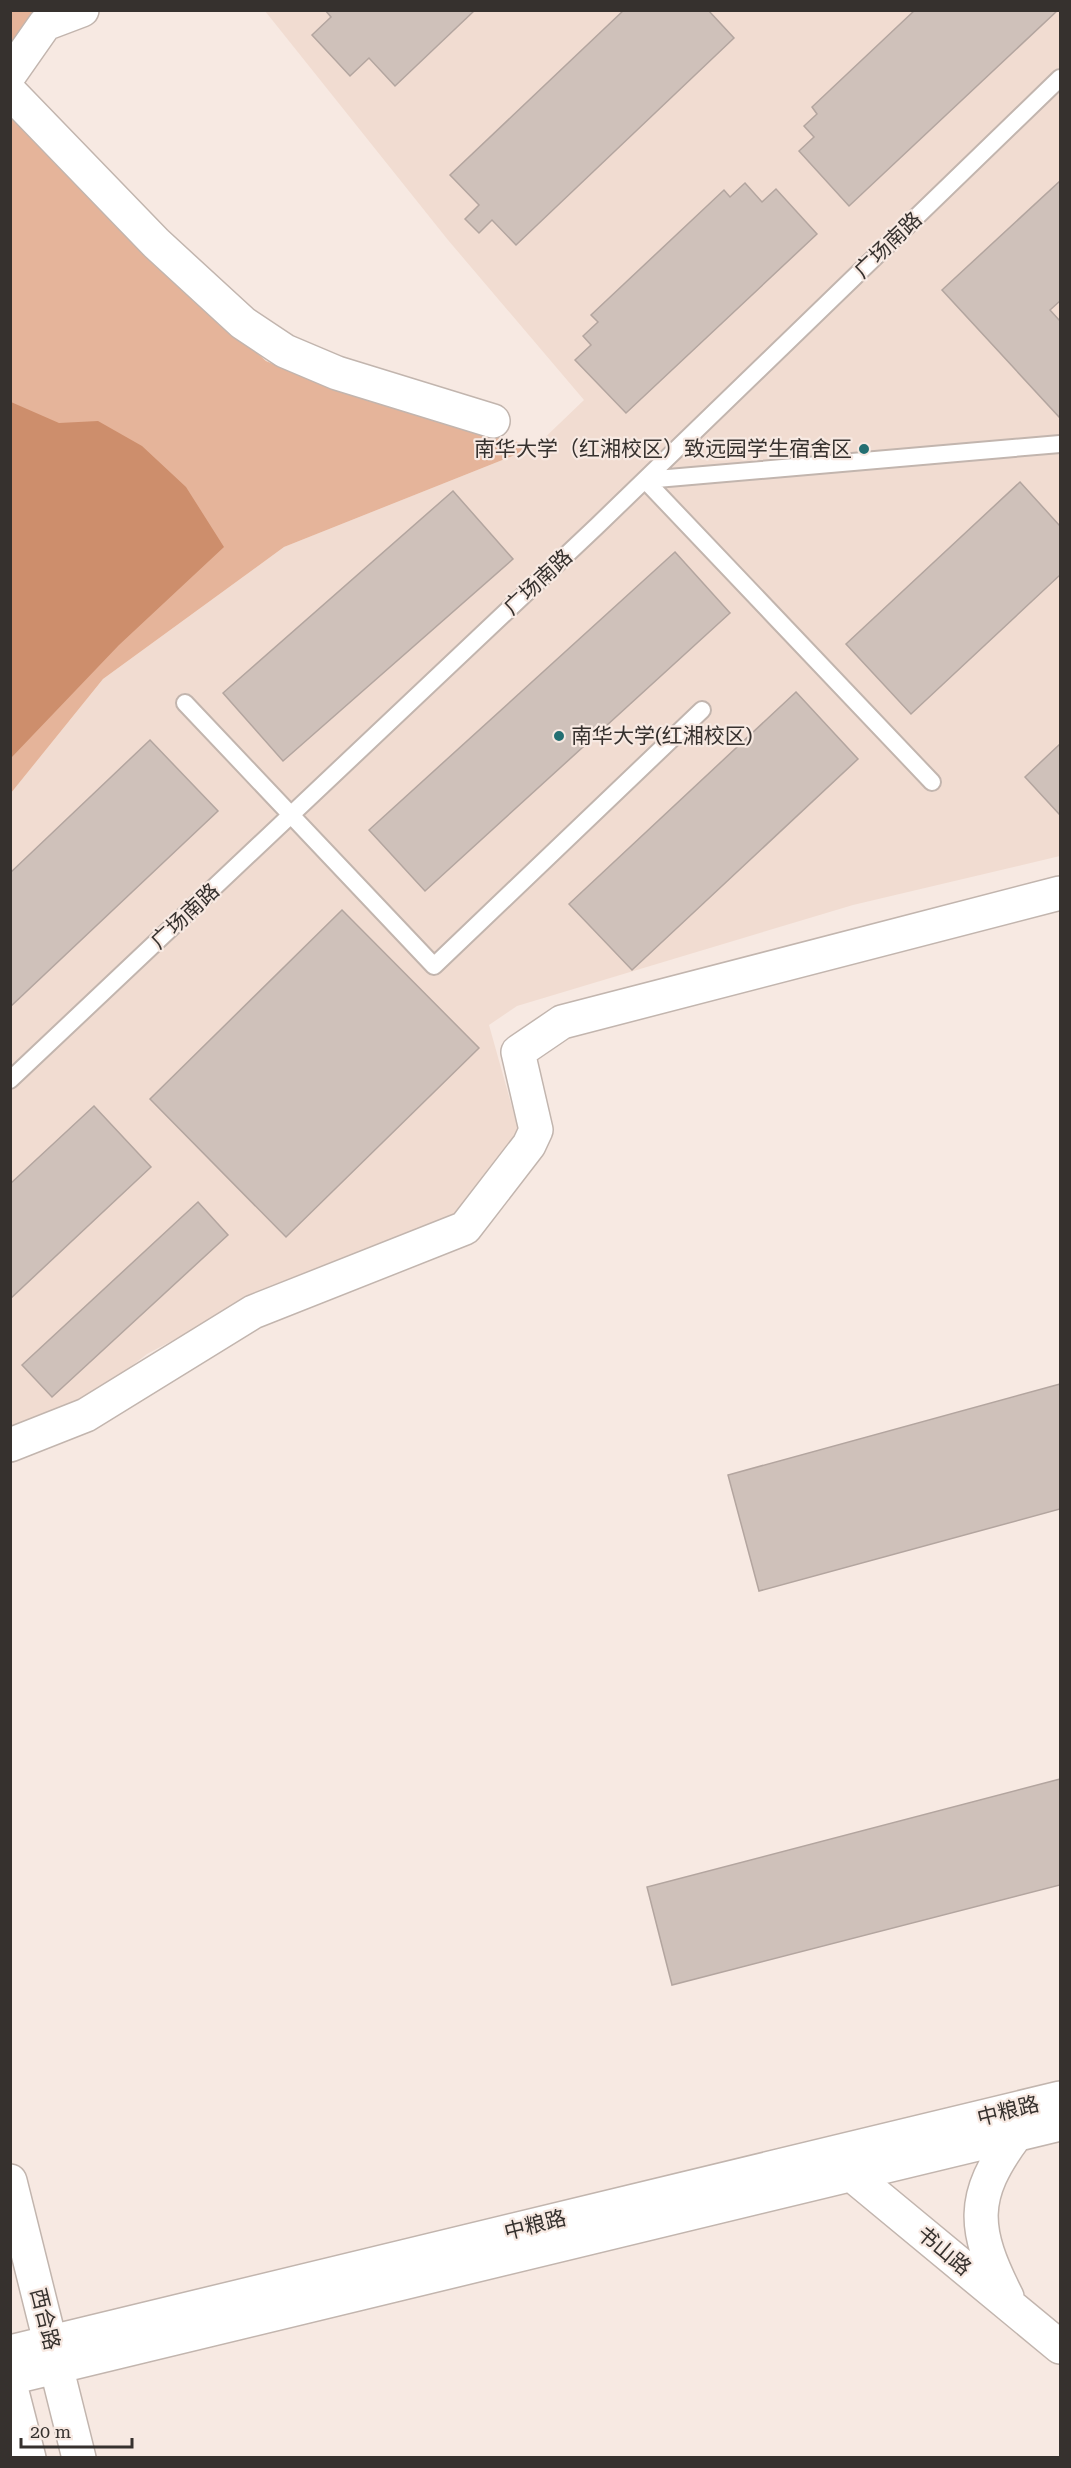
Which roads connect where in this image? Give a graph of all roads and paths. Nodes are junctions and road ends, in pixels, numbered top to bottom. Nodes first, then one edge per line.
1 (82, 10) edge
2 (10, 74) edge
3 (1060, 78) edge
4 (10, 92) edge
5 (493, 421) dead end
6 (1060, 444) edge
7 (645, 480) junction
8 (185, 703) dead end
9 (702, 710) dead end
10 (932, 782) dead end
11 (291, 815) junction
12 (1060, 893) edge
13 (10, 1080) edge
14 (10, 1445) edge
15 (1060, 2098) edge
16 (1060, 2124) edge
17 (1016, 2135) junction
18 (840, 2164) junction
19 (10, 2181) edge
20 (1011, 2307) junction
21 (1060, 2347) edge
22 (10, 2352) edge
23 (53, 2354) junction
24 (10, 2378) edge
25 (10, 2384) edge
26 (29, 2457) edge
27 (79, 2457) edge

1 - 2 street
3 - 7 lane, 广场南路
4 - 5 street
6 - 7 lane
7 - 10 lane
7 - 11 lane, 广场南路
8 - 11 lane
9 - 11 lane
11 - 13 lane, 广场南路
12 - 14 street
15 - 18 street, 中粮路
16 - 17 street, 中粮路
17 - 18 street, 中粮路
17 - 20 street
18 - 20 street, 书山路
18 - 23 street, 中粮路
19 - 23 street, 西合路
20 - 21 street, 书山路
22 - 23 street, 中粮路
23 - 24 street, 中粮路
23 - 27 street, 西合路
25 - 26 street

